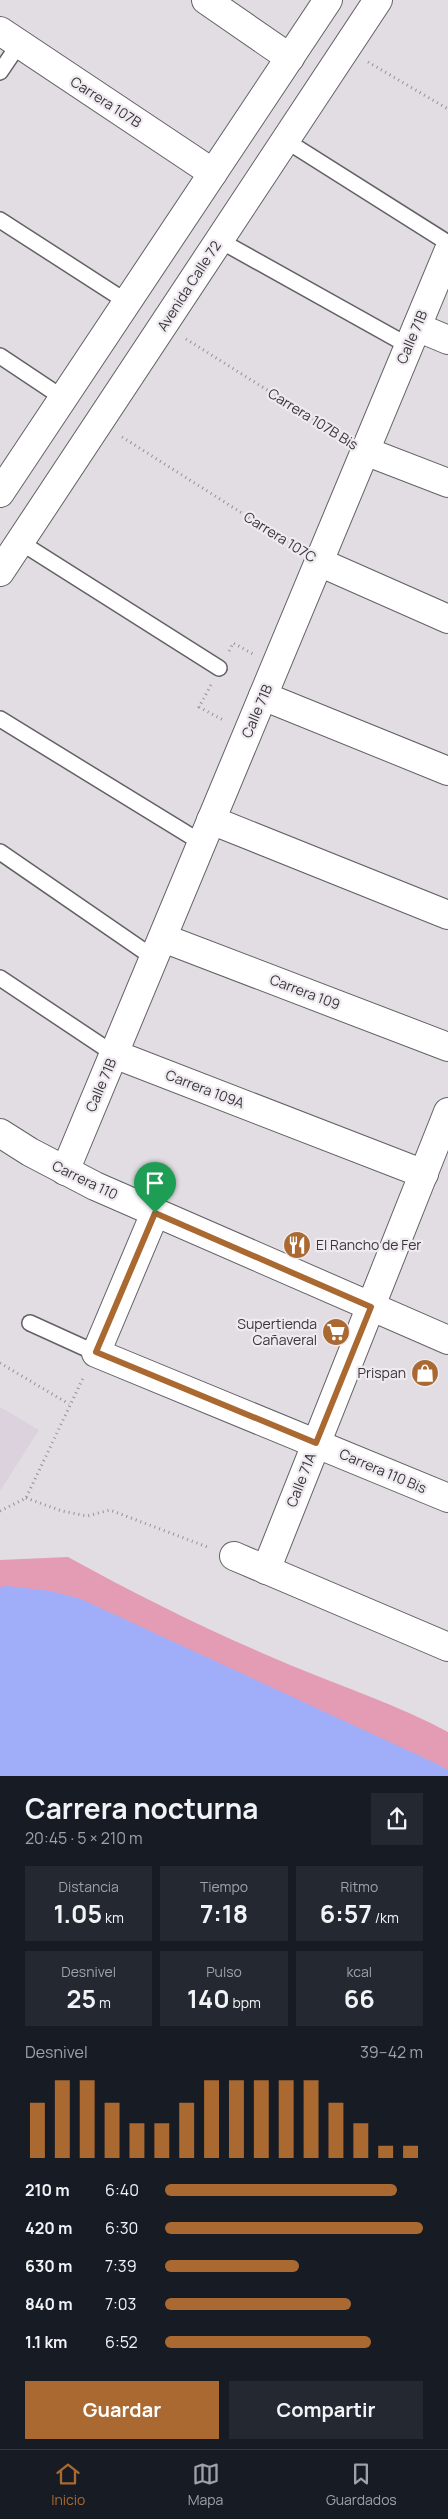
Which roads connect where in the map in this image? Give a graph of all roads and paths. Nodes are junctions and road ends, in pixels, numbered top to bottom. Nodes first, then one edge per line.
1 (206, 0) edge
2 (328, 0) edge
3 (378, 0) edge
4 (9, 38) edge
5 (290, 58) junction
6 (368, 62) dead end
7 (0, 72) edge
8 (448, 109) edge
9 (285, 140) junction
10 (213, 173) junction
11 (0, 220) edge
12 (219, 240) junction
13 (448, 243) edge
14 (448, 252) edge
15 (127, 302) junction
16 (413, 336) junction
17 (186, 339) dead end
18 (448, 340) edge
19 (0, 356) edge
20 (63, 398) junction
21 (122, 437) dead end
22 (365, 451) junction
23 (448, 483) edge
24 (0, 493) edge
25 (20, 542) junction
26 (319, 562) junction
27 (0, 572) edge
28 (448, 619) edge
29 (219, 668) dead end
30 (263, 696) junction
31 (0, 719) edge
32 (448, 771) edge
33 (207, 831) junction
34 (0, 852) edge
35 (448, 915) edge
36 (158, 948) junction
37 (0, 978) edge
38 (448, 1047) edge
39 (114, 1054) junction
40 (448, 1112) edge
41 (0, 1133) edge
42 (65, 1170) junction
43 (424, 1174) junction
44 (155, 1213) junction
45 (371, 1307) junction
46 (30, 1323) dead end
47 (448, 1340) edge
48 (96, 1352) junction
49 (0, 1363) edge
50 (69, 1404) junction
51 (316, 1443) junction
52 (26, 1498) junction
53 (448, 1498) edge
54 (0, 1511) edge
55 (234, 1556) joint
56 (266, 1570) junction
57 (448, 1647) edge

1 - 5 street
2 - 5 street
3 - 9 street, Avenida Calle 72
4 - 7 lane
4 - 10 street, Carrera 107B
5 - 10 street
6 - 8 path
9 - 12 street, Avenida Calle 72
9 - 13 lane
10 - 15 street
11 - 15 lane
12 - 16 lane
12 - 25 street, Avenida Calle 72
14 - 16 street, Calle 71B
15 - 20 street
16 - 18 street
16 - 22 street, Calle 71B
17 - 22 path, Carrera 107B Bis
19 - 20 lane
20 - 24 street
21 - 26 path, Carrera 107C
22 - 23 street, Carrera 107B Bis
22 - 26 street, Calle 71B
25 - 27 street, Avenida Calle 72
25 - 29 lane
26 - 28 street, Carrera 107C
26 - 30 street, Calle 71B
30 - 32 street
30 - 33 street, Calle 71B
31 - 33 lane
33 - 35 street
33 - 36 street, Calle 71B
34 - 36 lane, Carrera 109
36 - 38 street, Carrera 109
36 - 39 street, Calle 71B
37 - 39 lane, Carrera 109A
39 - 42 street, Calle 71B
39 - 43 street, Carrera 109A
40 - 43 street, Calle 71A
41 - 42 street, Carrera 110
42 - 44 street, Carrera 110
43 - 45 street, Calle 71A
44 - 45 street, Carrera 110
44 - 48 street
45 - 47 street, Carrera 110
45 - 51 street, Calle 71A
46 - 48 lane
48 - 50 path
48 - 51 street, Carrera 110 Bis
49 - 50 path
50 - 52 path
51 - 53 street, Carrera 110 Bis
51 - 56 street, Calle 71A
52 - 54 path
52 - 55 path
55 - 56 street
56 - 57 street

